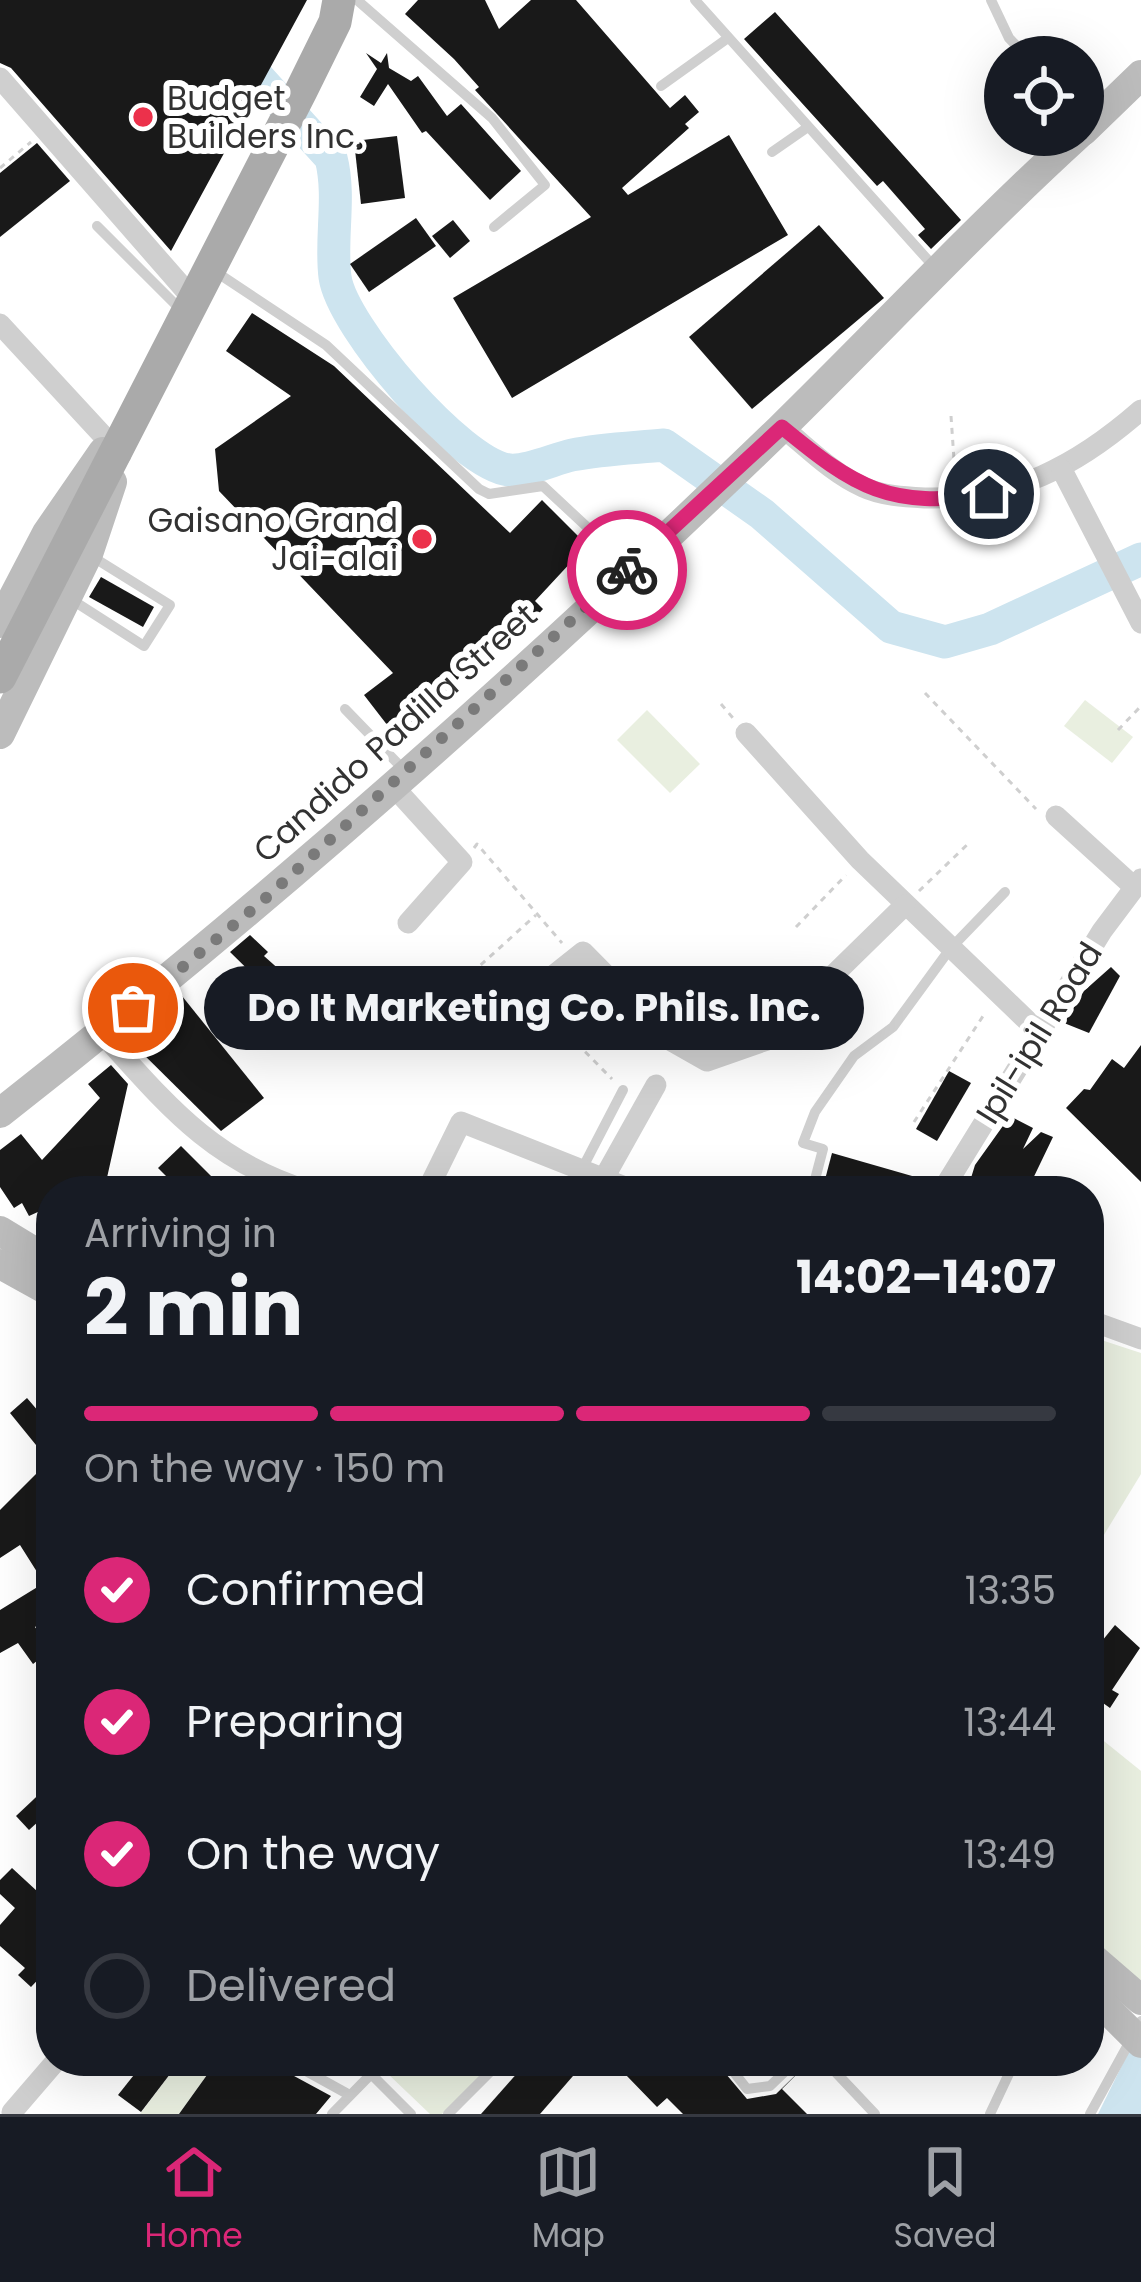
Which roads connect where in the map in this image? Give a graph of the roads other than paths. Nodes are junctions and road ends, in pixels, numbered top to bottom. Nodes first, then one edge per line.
1 (695, 0) edge
2 (992, 0) edge
3 (343, 7) edge
4 (1008, 36) edge
5 (728, 38) junction
6 (1141, 75) edge
7 (0, 78) edge
8 (661, 86) dead end
9 (1104, 108) edge
10 (808, 127) junction
11 (772, 152) dead end
12 (1053, 156) edge
13 (97, 226) dead end
14 (494, 227) dead end
15 (210, 268) junction
16 (936, 269) junction
17 (190, 307) junction
18 (0, 324) edge
19 (1141, 410) edge
20 (782, 427) junction
21 (115, 449) junction
22 (1062, 470) junction
23 (78, 549) junction
24 (630, 567) junction
25 (67, 596) junction
26 (4, 605) edge
27 (1141, 623) edge
28 (0, 677) edge
29 (346, 709) dead end
30 (746, 733) dead end
31 (0, 734) edge
32 (399, 778) junction
33 (1056, 816) road end
34 (1137, 882) edge
35 (1005, 892) dead end
36 (904, 905) junction
37 (409, 923) dead end
38 (950, 949) junction
39 (529, 995) road end
40 (1039, 1032) junction
41 (103, 1033) junction
42 (656, 1085) dead end
43 (623, 1090) road end
44 (0, 1113) edge
45 (593, 1173) junction
46 (266, 1176) edge
47 (435, 1176) edge
48 (600, 1176) edge
49 (816, 1176) edge
50 (951, 1176) edge
51 (0, 1231) edge
52 (36, 1253) edge
53 (0, 1264) edge
54 (36, 1284) edge
55 (1104, 1325) edge
56 (1141, 1339) edge
57 (1104, 1967) edge
58 (1141, 2000) edge
59 (1104, 2003) edge
60 (1138, 2034) edge
61 (41, 2076) edge
62 (315, 2076) edge
63 (373, 2076) joint
64 (486, 2076) edge
65 (736, 2076) edge
66 (780, 2076) edge
67 (839, 2076) edge
68 (1009, 2076) edge
69 (346, 2093) junction
70 (9, 2109) edge
71 (332, 2114) edge
72 (411, 2114) edge
73 (448, 2114) edge
74 (875, 2114) edge
75 (990, 2114) edge
76 (1090, 2114) edge

1 - 5 lane
2 - 4 lane
3 - 14 lane
3 - 15 main road
5 - 8 lane
5 - 10 lane
6 - 9 main road, Candido Padilla Street
7 - 17 street
10 - 11 lane
10 - 16 lane
12 - 16 main road, Candido Padilla Street
13 - 17 lane
15 - 17 main road
15 - 24 lane
16 - 20 main road, Candido Padilla Street
17 - 21 main road
18 - 21 street
19 - 22 street
20 - 22 street
20 - 24 main road, Candido Padilla Street
21 - 23 main road
21 - 26 main road
22 - 27 street
23 - 25 main road
23 - 25 lane
23 - 28 main road
24 - 32 main road, Candido Padilla Street
25 - 31 main road
29 - 32 lane
30 - 36 street
32 - 37 street
32 - 41 main road, Candido Padilla Street
33 - 34 street
34 - 40 street, Ipil-ipil Road
35 - 38 lane
36 - 38 street
36 - 39 street
38 - 40 street
38 - 49 lane
40 - 50 street, Ipil-ipil Road
41 - 44 main road, Candido Padilla Street
41 - 46 street
42 - 45 street
43 - 45 lane
45 - 47 street
45 - 48 street
51 - 52 main road
53 - 54 main road
55 - 56 street
57 - 58 main road
59 - 60 main road
60 - 76 lane
61 - 70 street
62 - 69 lane
63 - 69 lane
63 - 72 lane
64 - 73 lane
65 - 66 lane
67 - 74 lane
68 - 75 lane
69 - 71 lane

